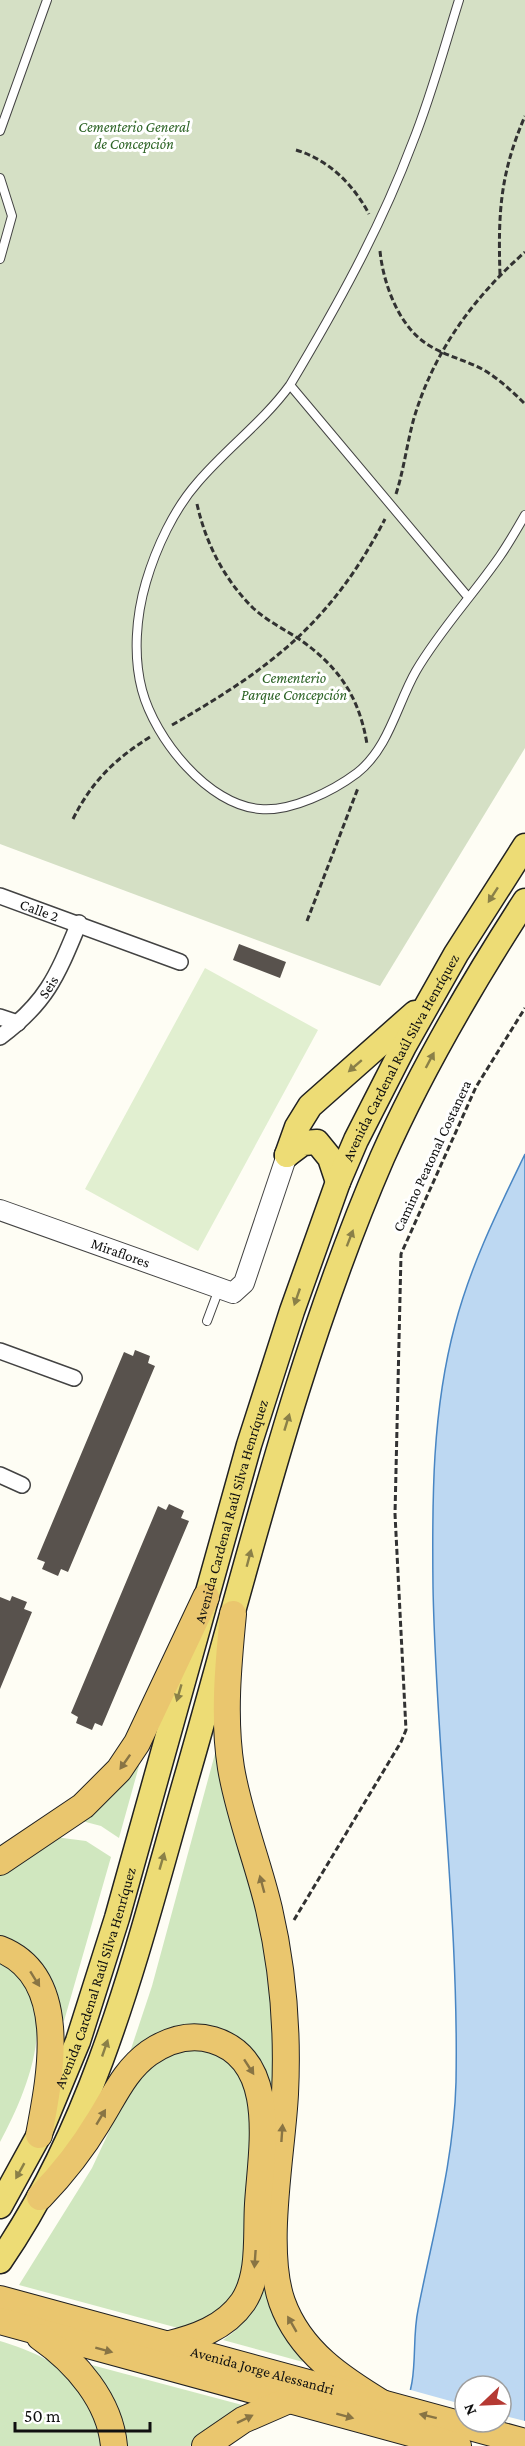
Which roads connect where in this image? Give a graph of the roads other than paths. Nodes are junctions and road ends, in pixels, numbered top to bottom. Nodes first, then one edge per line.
1 (47, 0) edge
2 (459, 0) edge
3 (0, 131) edge
4 (0, 178) edge
5 (0, 200) edge
6 (9, 203) junction
7 (0, 259) edge
8 (290, 385) junction
9 (525, 515) edge
10 (468, 597) junction
11 (525, 846) edge
12 (0, 896) edge
13 (525, 901) edge
14 (79, 923) junction
15 (180, 962) dead end
16 (431, 1000) junction
17 (0, 1017) edge
18 (18, 1023) junction
19 (0, 1037) edge
20 (287, 1155) junction
21 (339, 1182) junction
22 (0, 1210) edge
23 (229, 1290) junction
24 (207, 1321) dead end
25 (0, 1351) edge
26 (74, 1378) dead end
27 (0, 1475) edge
28 (22, 1485) dead end
29 (206, 1596) junction
30 (233, 1614) junction
31 (0, 1862) edge
32 (0, 1949) edge
33 (39, 2135) junction
34 (40, 2198) junction
35 (0, 2206) edge
36 (0, 2262) edge
37 (9, 2315) edge
38 (166, 2345) junction
39 (291, 2391) junction
40 (386, 2405) junction
41 (525, 2442) edge
42 (114, 2446) edge
43 (205, 2446) edge
44 (458, 2446) edge

1 - 3 lane
2 - 8 lane
4 - 6 lane
5 - 6 lane
6 - 7 lane
8 - 10 lane
8 - 10 lane
9 - 10 lane
11 -> 16 main road, Avenida Cardenal Raúl Silva Henríquez
12 - 14 street, Calle 2
30 -> 13 main road, Avenida Cardenal Raúl Silva Henríquez
14 - 15 street, Calle 2
14 - 18 street, Seis
16 -> 20 main road
16 - 21 main road, Avenida Cardenal Raúl Silva Henríquez
17 - 18 street
18 - 19 street, Seis
20 - 21 main road
20 - 23 street
21 -> 29 main road, Avenida Cardenal Raúl Silva Henríquez
22 - 23 street, Miraflores
23 - 24 lane
25 - 26 street
27 - 28 street
29 -> 31 highway
29 -> 33 main road, Avenida Cardenal Raúl Silva Henríquez
34 -> 30 main road, Avenida Cardenal Raúl Silva Henríquez
40 -> 30 highway
32 -> 33 highway
33 -> 35 main road, Avenida Cardenal Raúl Silva Henríquez
34 - 36 main road, Avenida Cardenal Raúl Silva Henríquez
34 -> 38 highway
37 - 38 highway, Avenida Jorge Alessandri
37 -> 39 highway, Avenida Jorge Alessandri
37 - 42 highway
38 - 39 highway, Avenida Jorge Alessandri
39 - 40 highway, Avenida Jorge Alessandri
43 -> 39 highway
39 -> 44 highway, Avenida Jorge Alessandri
41 -> 40 highway, Avenida Jorge Alessandri

